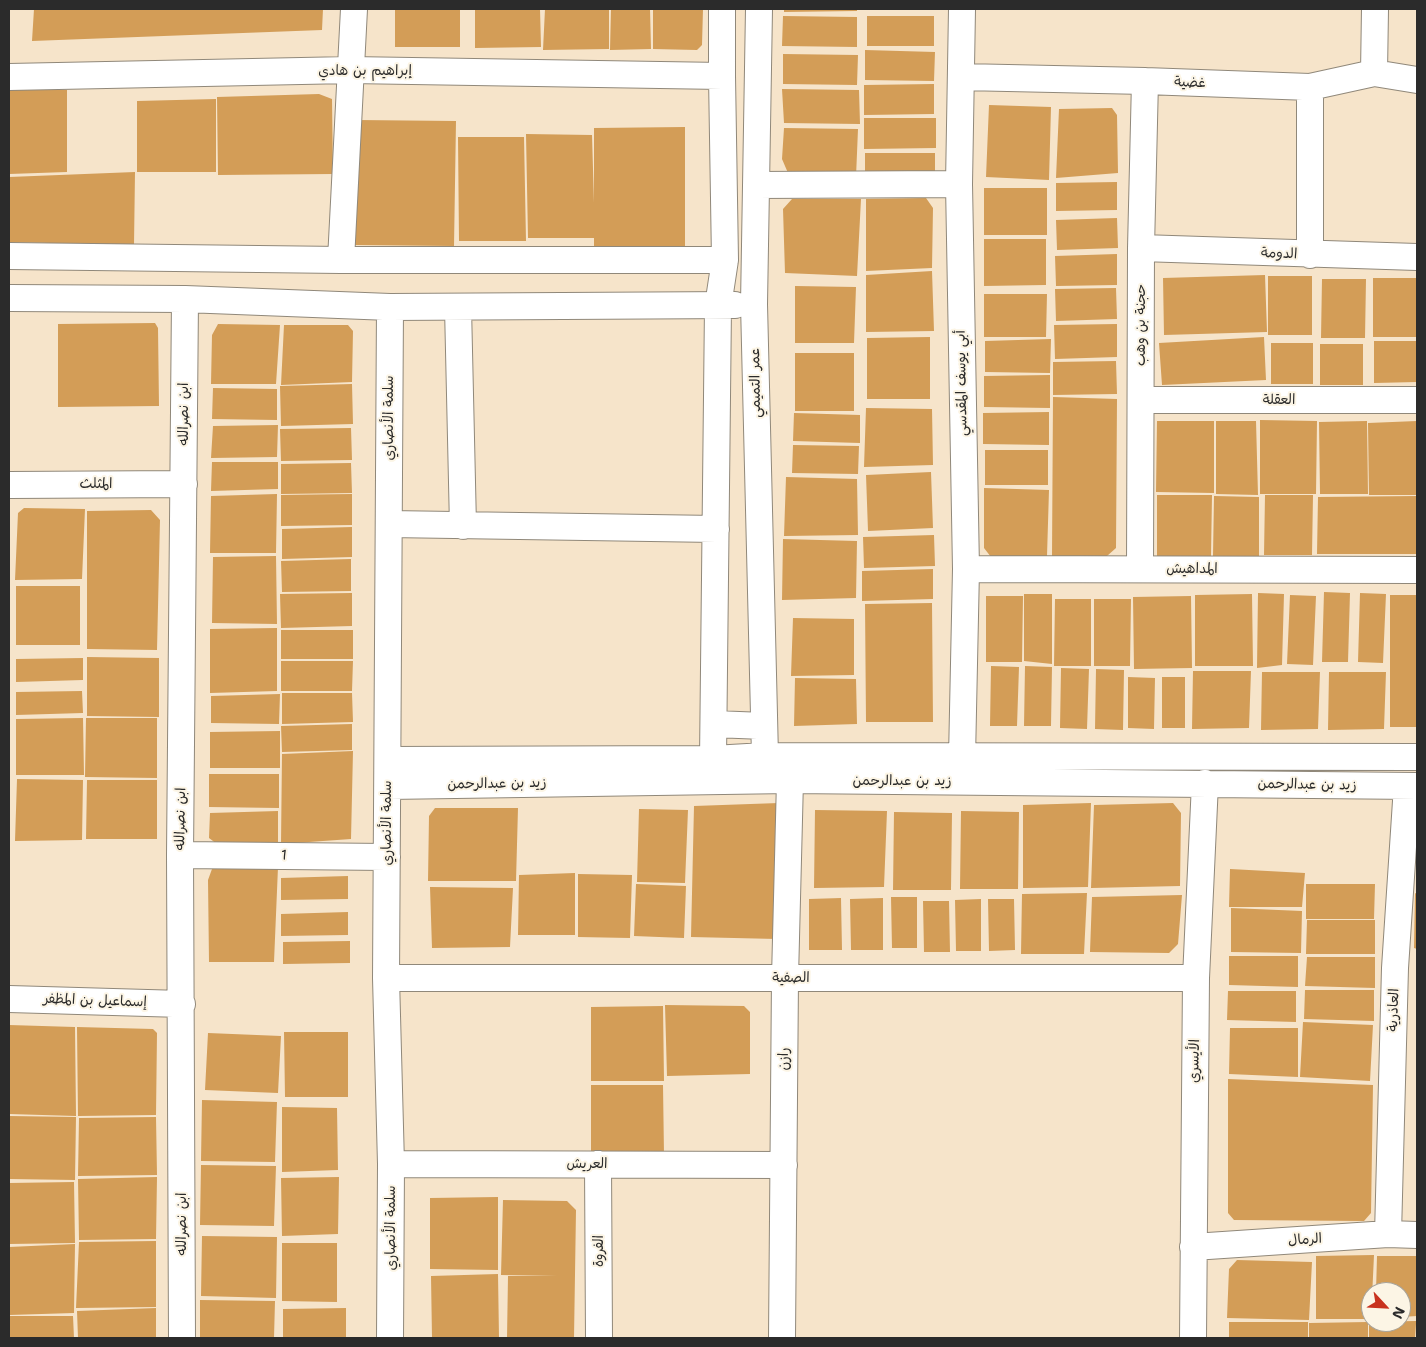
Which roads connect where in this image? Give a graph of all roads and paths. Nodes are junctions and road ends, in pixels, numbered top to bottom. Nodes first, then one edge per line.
1 (354, 9) edge
2 (722, 9) edge
3 (759, 9) edge
4 (962, 9) edge
5 (1375, 9) edge
6 (350, 70) junction
7 (1374, 73) junction
8 (722, 76) junction
9 (9, 77) edge
10 (962, 77) junction
11 (1417, 80) edge
12 (1145, 81) junction
13 (1310, 87) junction
14 (959, 184) junction
15 (756, 185) junction
16 (1141, 248) junction
17 (1310, 255) junction
18 (9, 256) edge
19 (1417, 257) edge
20 (341, 260) junction
21 (725, 260) junction
22 (9, 298) edge
23 (185, 299) junction
24 (754, 304) junction
25 (718, 306) junction
26 (390, 307) junction
27 (458, 307) junction
28 (1141, 400) junction
29 (1417, 400) edge
30 (184, 484) junction
31 (9, 485) edge
32 (389, 524) junction
33 (463, 526) junction
34 (716, 529) junction
35 (966, 568) junction
36 (1140, 568) junction
37 (1417, 570) edge
38 (714, 724) junction
39 (764, 726) junction
40 (765, 756) junction
41 (1417, 757) edge
42 (962, 758) junction
43 (713, 759) junction
44 (388, 760) junction
45 (790, 780) junction
46 (1205, 783) junction
47 (388, 786) junction
48 (1412, 786) edge
49 (180, 855) junction
50 (387, 857) junction
51 (1406, 968) edge
52 (386, 978) junction
53 (785, 978) junction
54 (1196, 978) junction
55 (9, 999) edge
56 (182, 1004) junction
57 (391, 1164) junction
58 (598, 1164) junction
59 (784, 1165) junction
60 (1388, 1234) junction
61 (1417, 1234) edge
62 (1193, 1247) junction
63 (182, 1338) edge
64 (390, 1338) edge
65 (599, 1338) edge
66 (782, 1338) edge
67 (1193, 1338) edge

1 - 6 street
2 - 8 street
3 - 15 street, عمر التميمي
4 - 10 street, أبي يوسف المقدسي
5 - 7 street
6 - 8 street, إبراهيم بن هادي
6 - 9 street, إبراهيم بن هادي
6 - 20 street
7 - 11 street, غضية
7 - 13 street, غضية
8 - 21 street
10 - 12 street, غضية
10 - 14 street, أبي يوسف المقدسي
12 - 13 street, غضية
12 - 16 street, حجنة بن وهب
13 - 17 street
14 - 15 street
14 - 35 street, أبي يوسف المقدسي
15 - 24 street, عمر التميمي
16 - 17 street, الدومة
16 - 28 street, حجنة بن وهب
17 - 19 street, الدومة
18 - 20 street
20 - 21 street
21 - 25 street
22 - 23 street
23 - 26 street
23 - 30 street, ابن نصرالله
24 - 25 street
24 - 39 street, عمر التميمي
25 - 27 street
25 - 34 street
26 - 27 street
26 - 32 street, سلمة الأنصاري
27 - 33 street
28 - 29 street, العقلة
28 - 36 street, حجنة بن وهب
30 - 31 street, المثلث
30 - 49 street, ابن نصرالله
32 - 33 street
32 - 44 street, سلمة الأنصاري
33 - 34 street
34 - 38 street
35 - 36 street, المداهيش
35 - 42 street, أبي يوسف المقدسي
36 - 37 street, المداهيش
38 - 39 street
38 - 43 street
39 - 40 street, عمر التميمي
40 - 42 street, زيد بن عبدالرحمن
40 - 43 street, زيد بن عبدالرحمن
41 - 42 street, زيد بن عبدالرحمن
43 - 44 street, زيد بن عبدالرحمن
44 - 47 street, سلمة الأنصاري
45 - 46 street, زيد بن عبدالرحمن
45 - 47 street, زيد بن عبدالرحمن
45 - 53 street, رازن
46 - 48 street, زيد بن عبدالرحمن
46 - 54 street, الأيسري
47 - 50 street, سلمة الأنصاري
48 - 51 street, العاذرية
49 - 50 street, 1
49 - 56 street, ابن نصرالله
50 - 52 street, سلمة الأنصاري
51 - 60 street, العاذرية
52 - 53 street, الصفية
52 - 57 street, سلمة الأنصاري
53 - 54 street, الصفية
53 - 59 street, رازن
54 - 62 street, الأيسري
55 - 56 street, إسماعيل بن المظفر
56 - 63 street, ابن نصرالله
57 - 58 street, العريش
57 - 64 street, سلمة الأنصاري
58 - 59 street, العريش
58 - 65 street, الفروة
59 - 66 street, رازن
60 - 61 street, الرمال
60 - 62 street, الرمال
62 - 67 street, الأيسري

